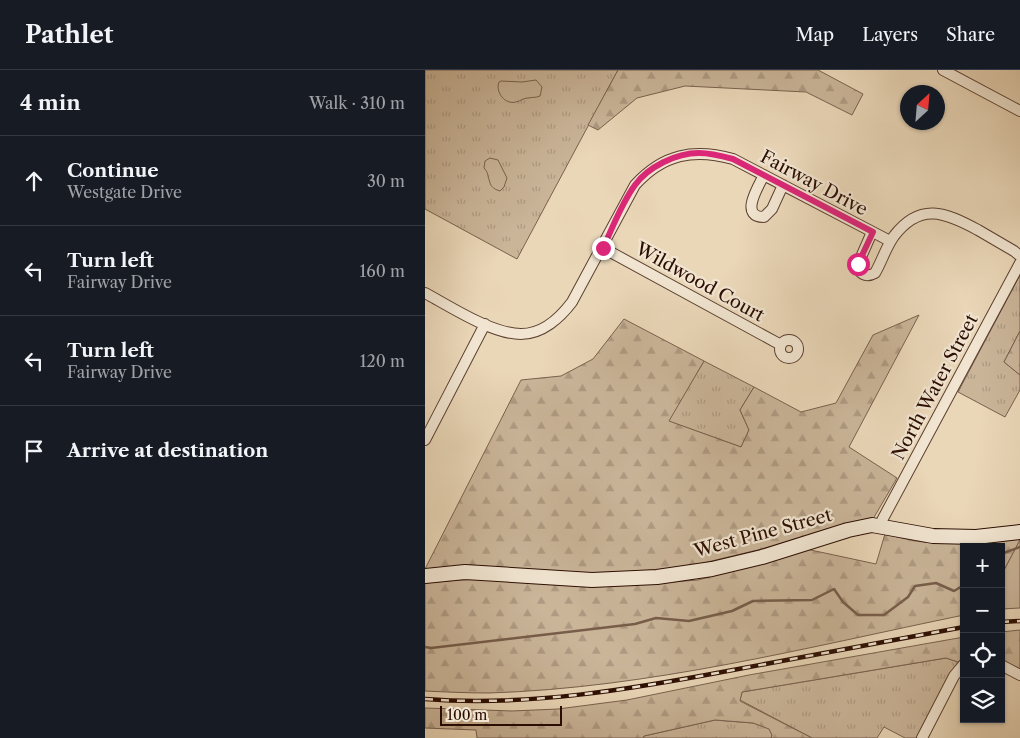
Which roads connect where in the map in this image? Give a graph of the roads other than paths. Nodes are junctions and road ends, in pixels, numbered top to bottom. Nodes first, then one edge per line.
1 (943, 70) edge
2 (1020, 111) edge
3 (764, 175) junction
4 (783, 185) junction
5 (873, 232) junction
6 (890, 242) junction
7 (603, 248) junction
8 (1020, 256) edge
9 (1020, 263) edge
10 (425, 293) edge
11 (485, 324) junction
12 (781, 345) dead end
13 (425, 440) edge
14 (879, 526) junction
15 (1020, 532) edge
16 (425, 576) edge
17 (1005, 667) edge
18 (960, 669) edge
19 (1020, 675) edge
20 (922, 738) edge

1 - 2 street
3 - 4 street, Fairway Drive
3 - 4 street
3 - 7 street, Fairway Drive
4 - 5 street, Fairway Drive
5 - 6 street, Fairway Drive
5 - 6 street
6 - 8 street
7 - 11 street, Fairway Drive
7 - 12 street, Wildwood Court
9 - 14 street, North Water Street
10 - 11 street, Fairway Drive
11 - 13 street
14 - 15 street, West Pine Street
14 - 16 street, West Pine Street
17 - 19 street
18 - 20 street

